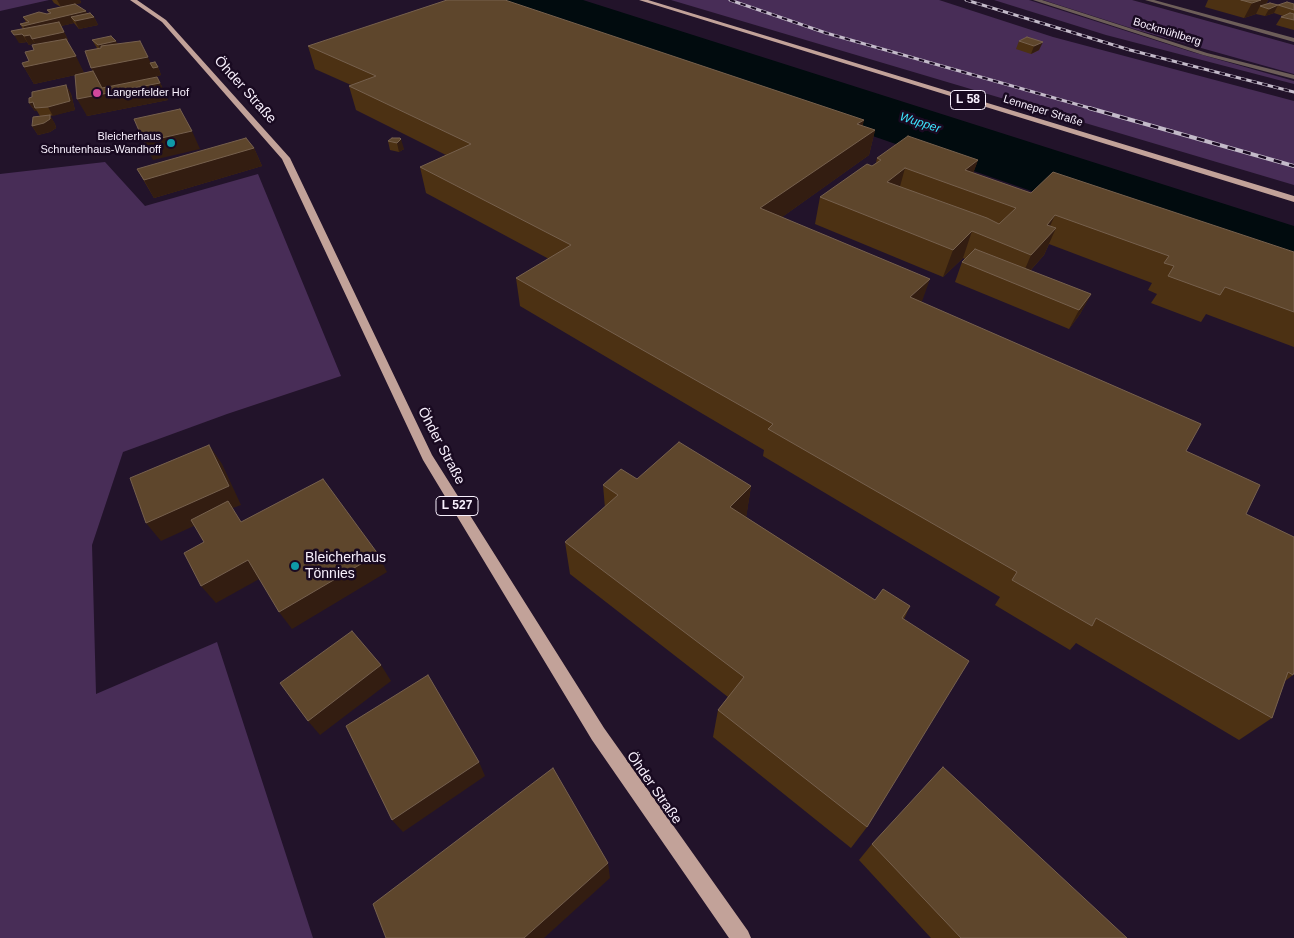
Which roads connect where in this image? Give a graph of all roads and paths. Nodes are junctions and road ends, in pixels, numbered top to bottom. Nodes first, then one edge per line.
1 (133, 0) edge
2 (642, 0) edge
3 (1036, 0) edge
4 (1148, 0) edge
5 (1294, 40) edge
6 (1294, 77) edge
7 (1294, 199) edge
8 (742, 938) edge

1 - 8 main road, Öhder Straße / L 527
2 - 7 main road, Lenneper Straße / L 58
3 - 6 street, Bockmühlberg
4 - 5 street

